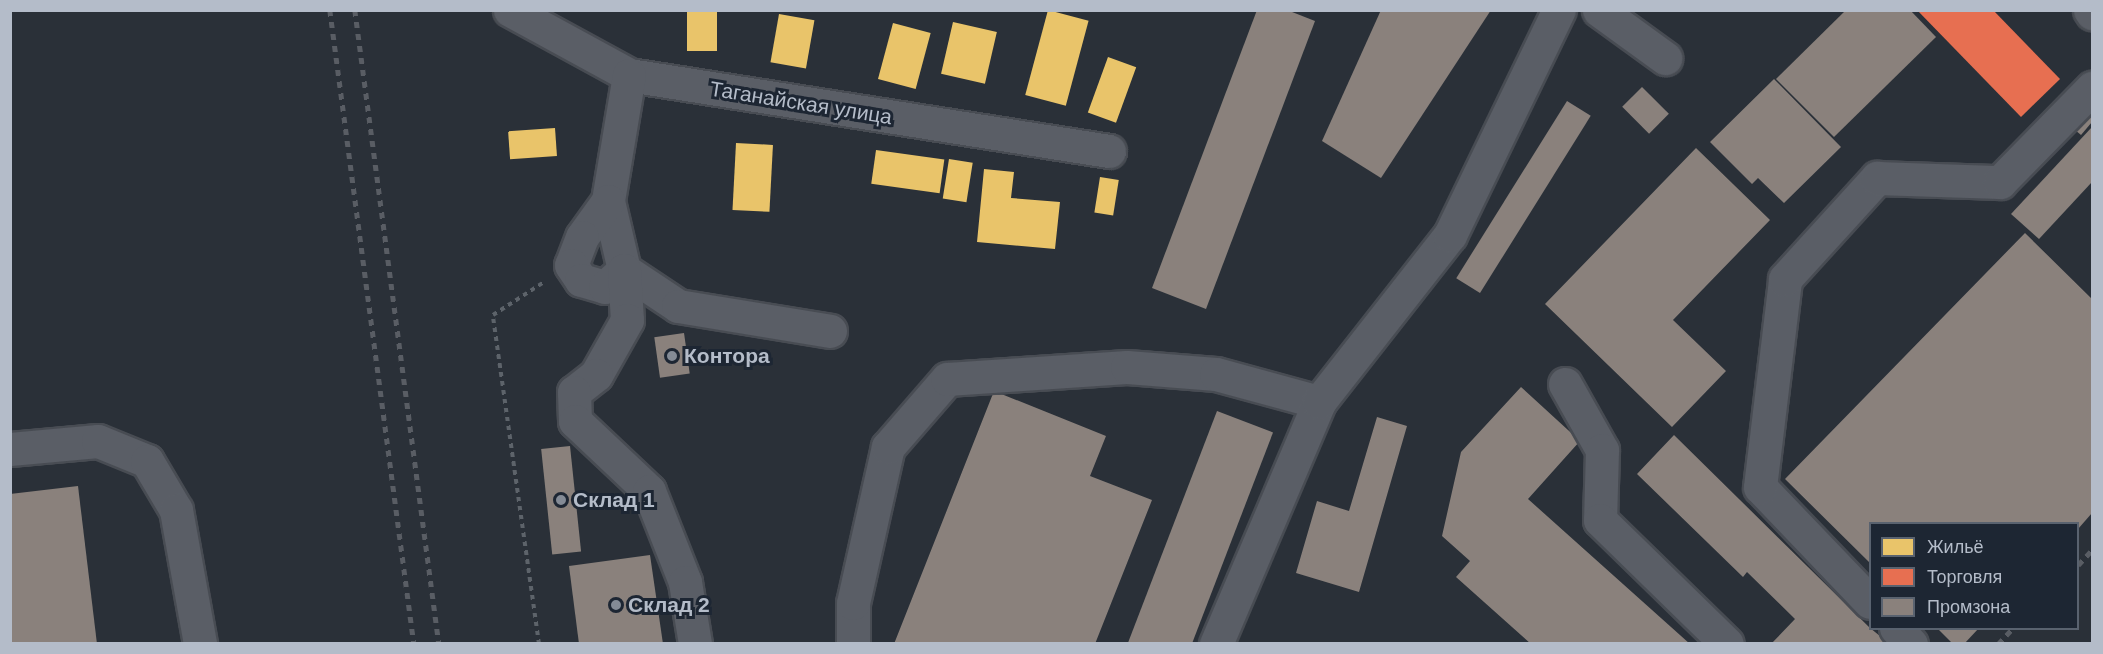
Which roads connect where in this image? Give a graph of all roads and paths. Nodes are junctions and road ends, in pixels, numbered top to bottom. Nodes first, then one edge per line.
1 (510, 10) edge
2 (1559, 10) edge
3 (1599, 10) edge
4 (1665, 58) dead end
5 (628, 75) junction
6 (2092, 88) edge
7 (1109, 151) dead end
8 (608, 201) junction
9 (572, 265) junction
10 (624, 270) junction
11 (830, 331) dead end
12 (1565, 384) dead end
13 (1319, 402) junction
14 (10, 449) edge
15 (1869, 601) edge
16 (1898, 630) edge
17 (200, 644) edge
18 (539, 644) edge
19 (695, 644) edge
20 (853, 644) edge
21 (1216, 644) edge
22 (1727, 644) edge
23 (1911, 644) edge

1 - 5 street, Таганайская улица
2 - 13 street
3 - 4 street
5 - 7 street, Таганайская улица
5 - 8 street
6 - 15 street
8 - 9 street
8 - 10 street
9 - 10 street
9 - 18 path
10 - 11 street
10 - 19 street
12 - 22 street
13 - 20 street
13 - 21 street
14 - 17 street
16 - 23 street

